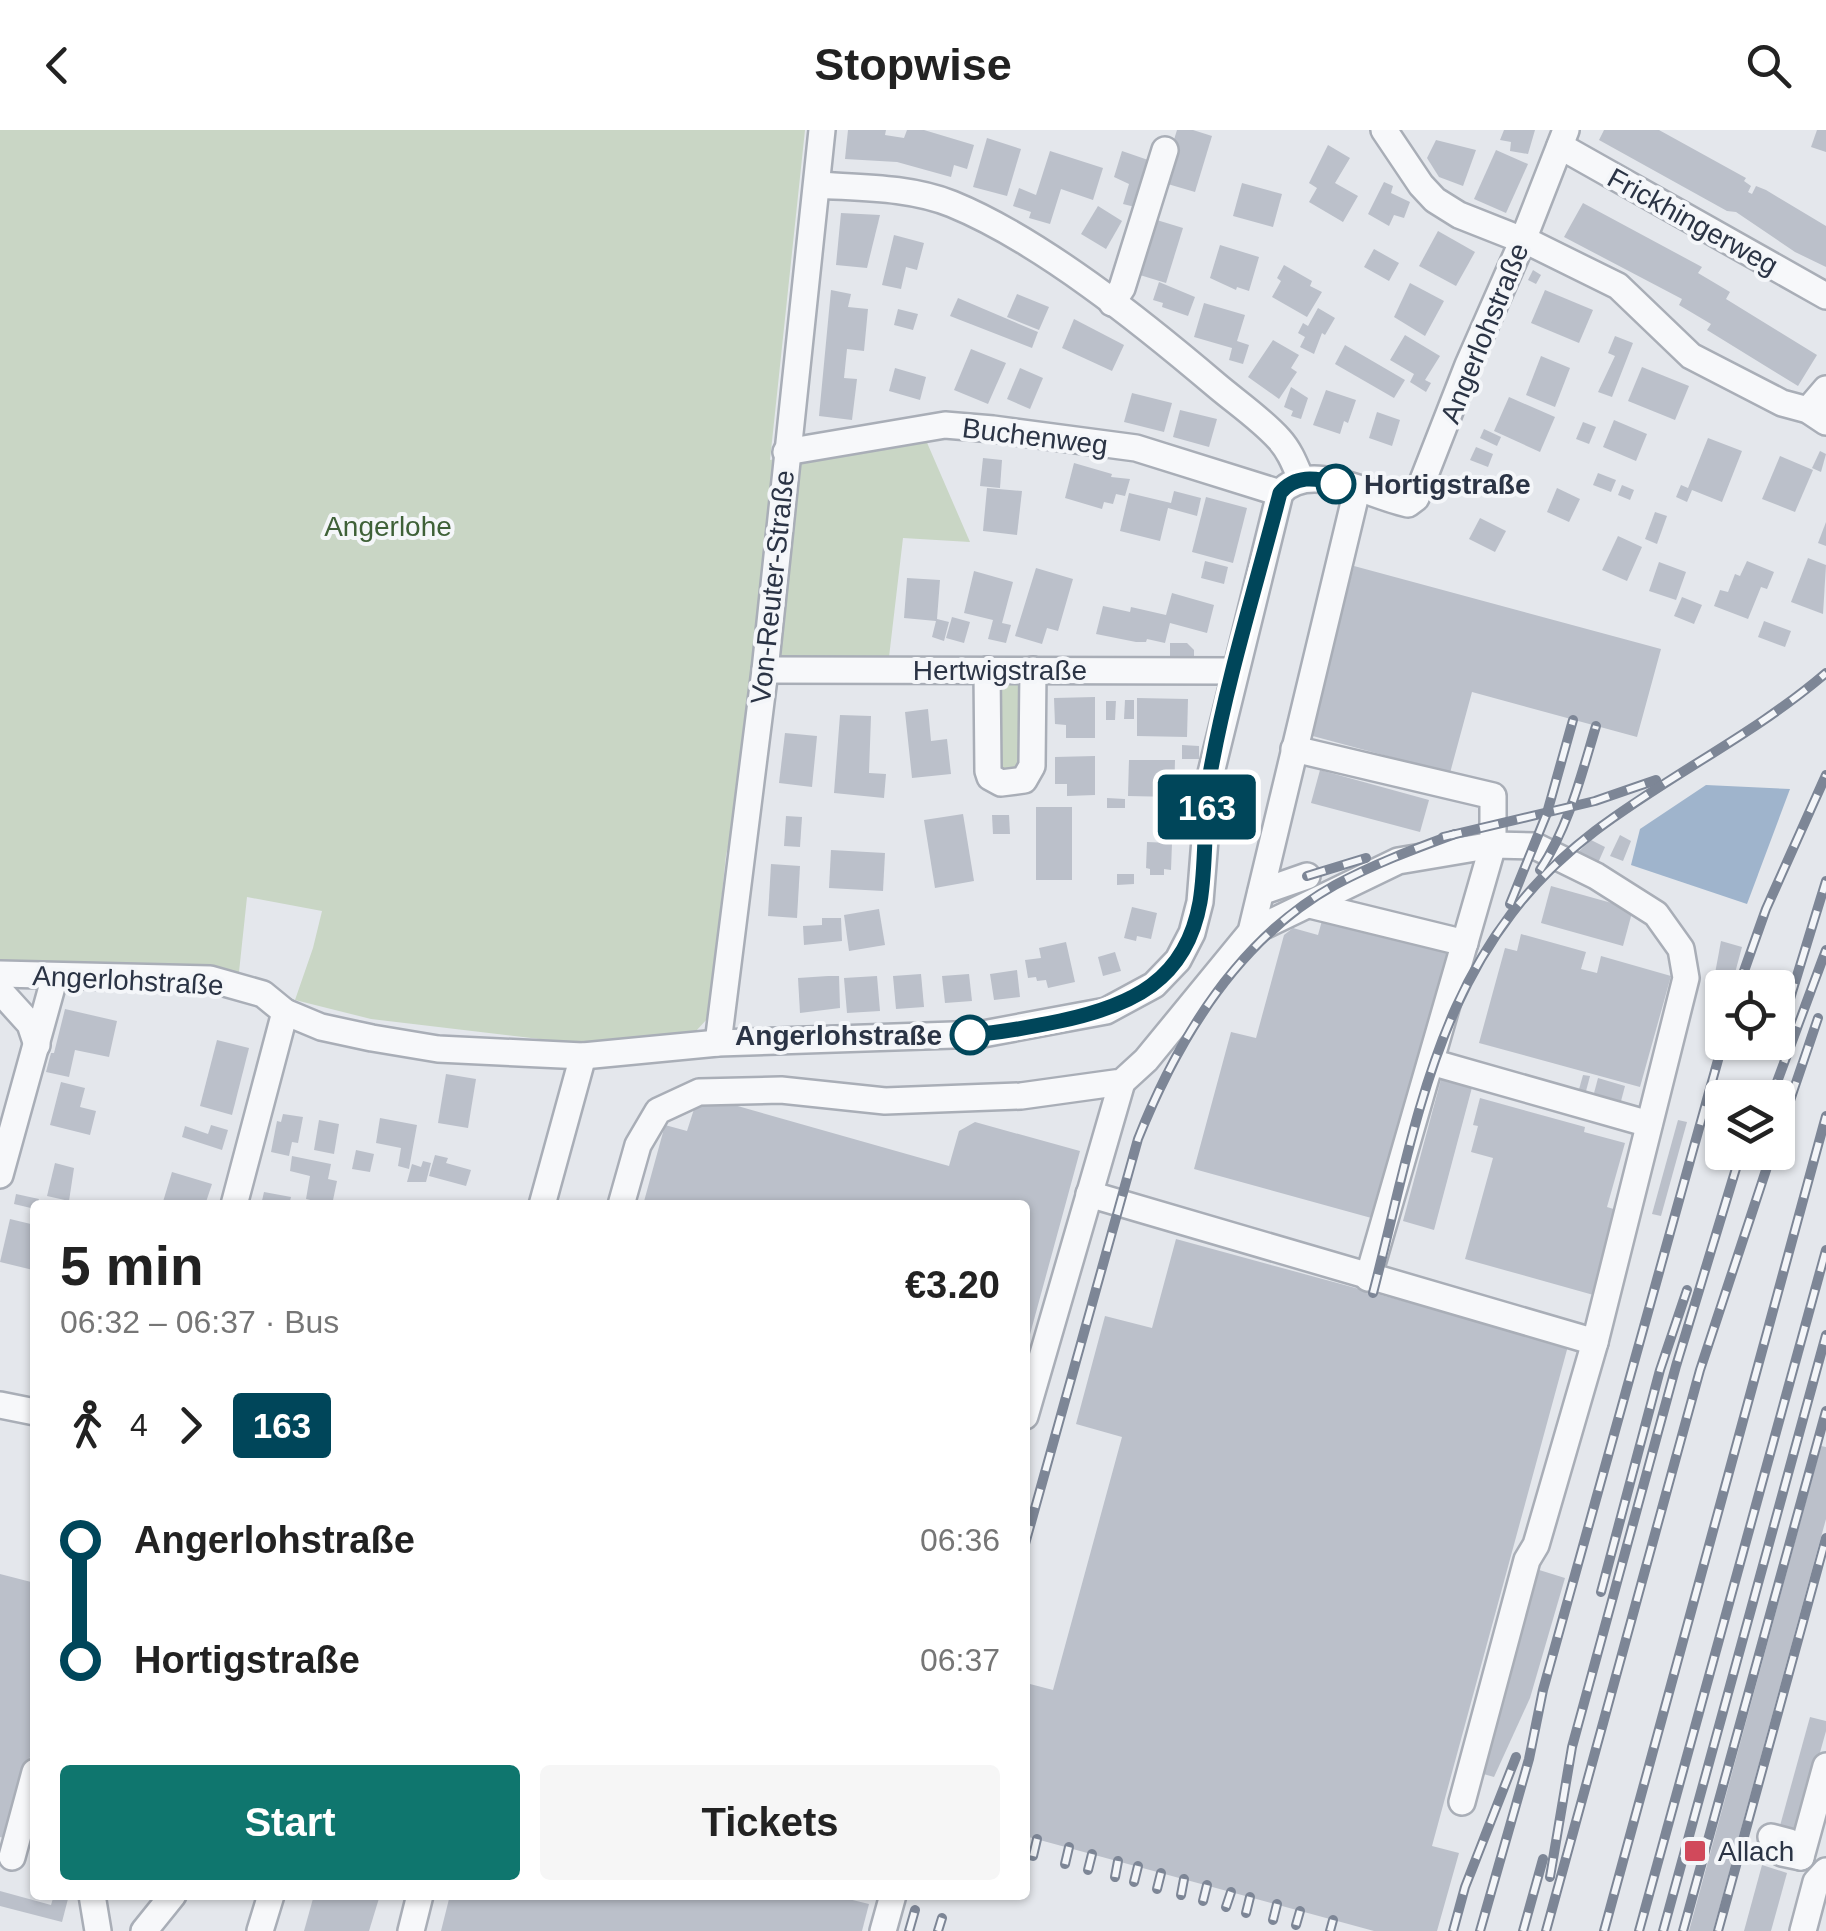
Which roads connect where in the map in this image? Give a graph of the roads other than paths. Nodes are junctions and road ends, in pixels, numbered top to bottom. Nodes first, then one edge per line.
1 (822, 130) edge
2 (1384, 130) edge
3 (1563, 138) edge
4 (1165, 150) dead end
5 (816, 185) junction
6 (1523, 240) junction
7 (1826, 296) edge
8 (1112, 303) junction
9 (1826, 389) edge
10 (1817, 416) edge
11 (786, 452) junction
12 (1291, 486) junction
13 (1357, 490) junction
14 (766, 670) junction
15 (987, 670) junction
16 (1033, 670) junction
17 (1235, 670) junction
18 (1294, 750) junction
19 (1493, 846) junction
20 (1306, 876) dead end
21 (1260, 892) junction
22 (1310, 905) junction
23 (1251, 932) junction
24 (1465, 943) junction
25 (0, 974) edge
26 (55, 976) junction
27 (0, 991) edge
28 (285, 1012) junction
29 (718, 1042) junction
30 (37, 1045) junction
31 (583, 1056) junction
32 (1431, 1062) junction
33 (1122, 1082) junction
34 (1649, 1124) junction
35 (0, 1175) edge
36 (1088, 1194) junction
37 (235, 1200) edge
38 (543, 1200) edge
39 (623, 1200) edge
40 (1368, 1278) junction
41 (1595, 1342) junction
42 (1030, 1398) edge
43 (0, 1406) edge
44 (30, 1411) edge
45 (1826, 1766) edge
46 (30, 1795) edge
47 (1462, 1802) dead end
48 (1819, 1823) edge
49 (1785, 1849) dead end
50 (16, 1858) edge
51 (1826, 1871) edge
52 (93, 1900) edge
53 (169, 1900) edge
54 (269, 1900) edge
55 (419, 1900) edge
56 (892, 1900) edge
57 (98, 1931) edge
58 (144, 1931) edge
59 (260, 1931) edge
60 (411, 1931) edge
61 (883, 1931) edge
62 (1803, 1931) edge

1 - 5 street, Von-Reuter-Straße
2 - 6 street
3 - 6 street, Angerlohstraße
3 - 7 street, Frickhingerweg
4 - 8 street
5 - 8 street
5 - 11 street, Von-Reuter-Straße
6 - 10 street
6 - 13 street, Angerlohstraße
8 - 12 street
9 - 10 street
11 - 12 street, Buchenweg
11 - 14 street, Von-Reuter-Straße
12 - 13 street, Angerlohstraße
12 - 17 street, Angerlohstraße
13 - 18 street
14 - 15 street, Hertwigstraße
14 - 29 street, Von-Reuter-Straße
15 - 16 street, Hertwigstraße
15 - 16 street
16 - 17 street, Hertwigstraße
17 - 29 street, Angerlohstraße
18 - 19 street
18 - 21 street
19 - 22 street
19 - 24 street
19 - 34 street
20 - 21 street
21 - 23 street
22 - 23 street
22 - 24 street
23 - 33 street
24 - 32 street
25 - 26 street, Angerlohstraße
26 - 28 street, Angerlohstraße
26 - 30 street
27 - 30 street
28 - 31 street, Angerlohstraße
28 - 37 street
29 - 31 street, Angerlohstraße
30 - 35 street
31 - 38 street
32 - 34 street
32 - 40 street
33 - 36 street
33 - 39 street
34 - 41 street
36 - 40 street
36 - 42 street
40 - 41 street
41 - 47 street
43 - 44 street
45 - 48 street
46 - 50 street
48 - 49 street
51 - 62 street
52 - 57 street
53 - 58 street
54 - 59 street
55 - 60 street
56 - 61 street

